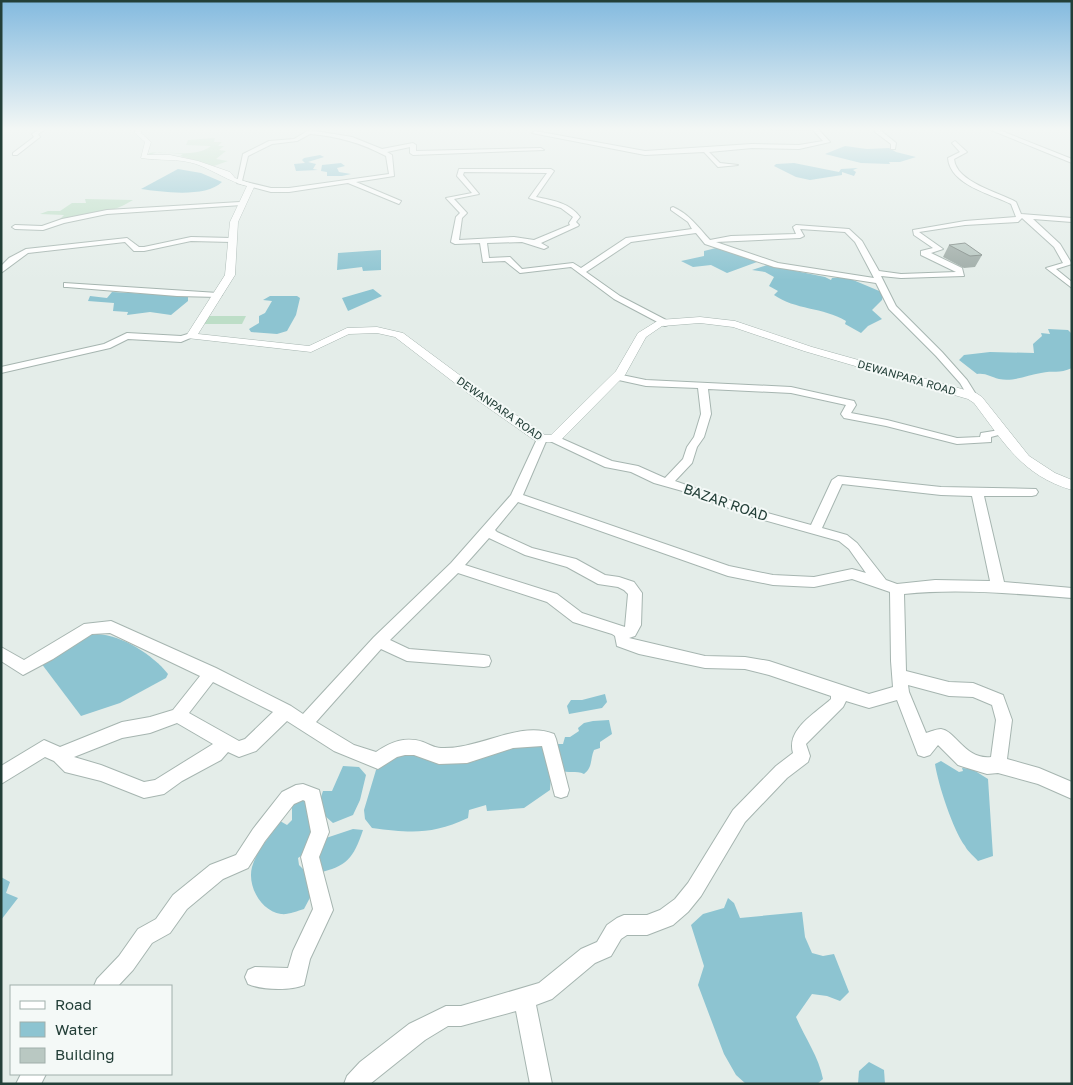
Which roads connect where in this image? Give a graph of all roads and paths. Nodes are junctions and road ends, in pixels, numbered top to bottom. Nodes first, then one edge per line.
1 (231, 179) edge
2 (239, 179) edge
3 (363, 179) edge
4 (464, 179) edge
5 (546, 179) edge
6 (966, 179) edge
7 (352, 180) junction
8 (238, 182) junction
9 (250, 185) junction
10 (398, 202) dead end
11 (240, 204) junction
12 (673, 208) dead end
13 (1023, 217) junction
14 (1072, 220) edge
15 (15, 226) dead end
16 (696, 231) junction
17 (232, 240) junction
18 (483, 241) junction
19 (536, 242) junction
20 (708, 242) junction
21 (544, 247) dead end
22 (1, 271) edge
23 (581, 272) junction
24 (878, 277) junction
25 (67, 285) dead end
26 (1072, 286) edge
27 (218, 295) junction
28 (665, 323) junction
29 (191, 336) junction
30 (1, 370) edge
31 (617, 377) junction
32 (703, 387) junction
33 (972, 396) junction
34 (1002, 431) junction
35 (548, 439) junction
36 (667, 483) junction
37 (1072, 485) edge
38 (977, 492) junction
39 (1032, 492) dead end
40 (516, 498) junction
41 (487, 529) junction
42 (815, 530) junction
43 (456, 567) junction
44 (890, 587) junction
45 (998, 587) junction
46 (1072, 593) edge
47 (622, 634) junction
48 (379, 641) junction
49 (1, 653) edge
50 (484, 661) dead end
51 (211, 673) junction
52 (901, 676) junction
53 (839, 692) junction
54 (901, 692) junction
55 (286, 711) junction
56 (178, 715) junction
57 (304, 724) junction
58 (226, 743) junction
59 (60, 755) junction
60 (998, 765) junction
61 (1, 776) edge
62 (561, 790) dead end
63 (1072, 791) edge
64 (255, 977) dead end
65 (105, 985) edge
66 (524, 998) junction
67 (355, 1084) edge
68 (541, 1084) edge

1 - 8 street
2 - 8 street
3 - 7 street
4 - 18 street
5 - 19 street
6 - 13 street
7 - 9 street
7 - 10 street
8 - 9 street
9 - 11 street
11 - 15 street
11 - 17 street
12 - 16 street
13 - 14 street
13 - 24 street
13 - 26 street
16 - 20 street
16 - 23 street
17 - 22 street
17 - 27 street
18 - 19 street
18 - 23 street
19 - 21 street
20 - 24 street
20 - 24 street
23 - 28 street
24 - 33 street
25 - 27 street
27 - 29 street
28 - 31 street, DEWANPARA ROAD
28 - 33 street, DEWANPARA ROAD
29 - 30 street
29 - 35 street, DEWANPARA ROAD
31 - 32 street
31 - 35 street, DEWANPARA ROAD
32 - 34 street
32 - 36 street
33 - 34 street, DEWANPARA ROAD
34 - 37 street, DEWANPARA ROAD
35 - 36 street, BAZAR ROAD
35 - 40 street
36 - 42 street, BAZAR ROAD
38 - 39 street
38 - 42 street
38 - 45 street
40 - 41 street
40 - 44 street
41 - 43 street
41 - 47 street
42 - 44 street, BAZAR ROAD
43 - 47 street
43 - 48 street
44 - 45 street
44 - 52 street
45 - 46 street
47 - 53 street
48 - 50 street
48 - 57 street
49 - 51 street
51 - 55 street
51 - 56 street
52 - 54 street
52 - 60 street
53 - 54 street
53 - 66 street
54 - 60 street
55 - 57 street
55 - 58 street
56 - 58 street
56 - 59 street
57 - 62 street
58 - 59 street
59 - 61 street
60 - 63 street
64 - 65 street
66 - 67 street
66 - 68 street

